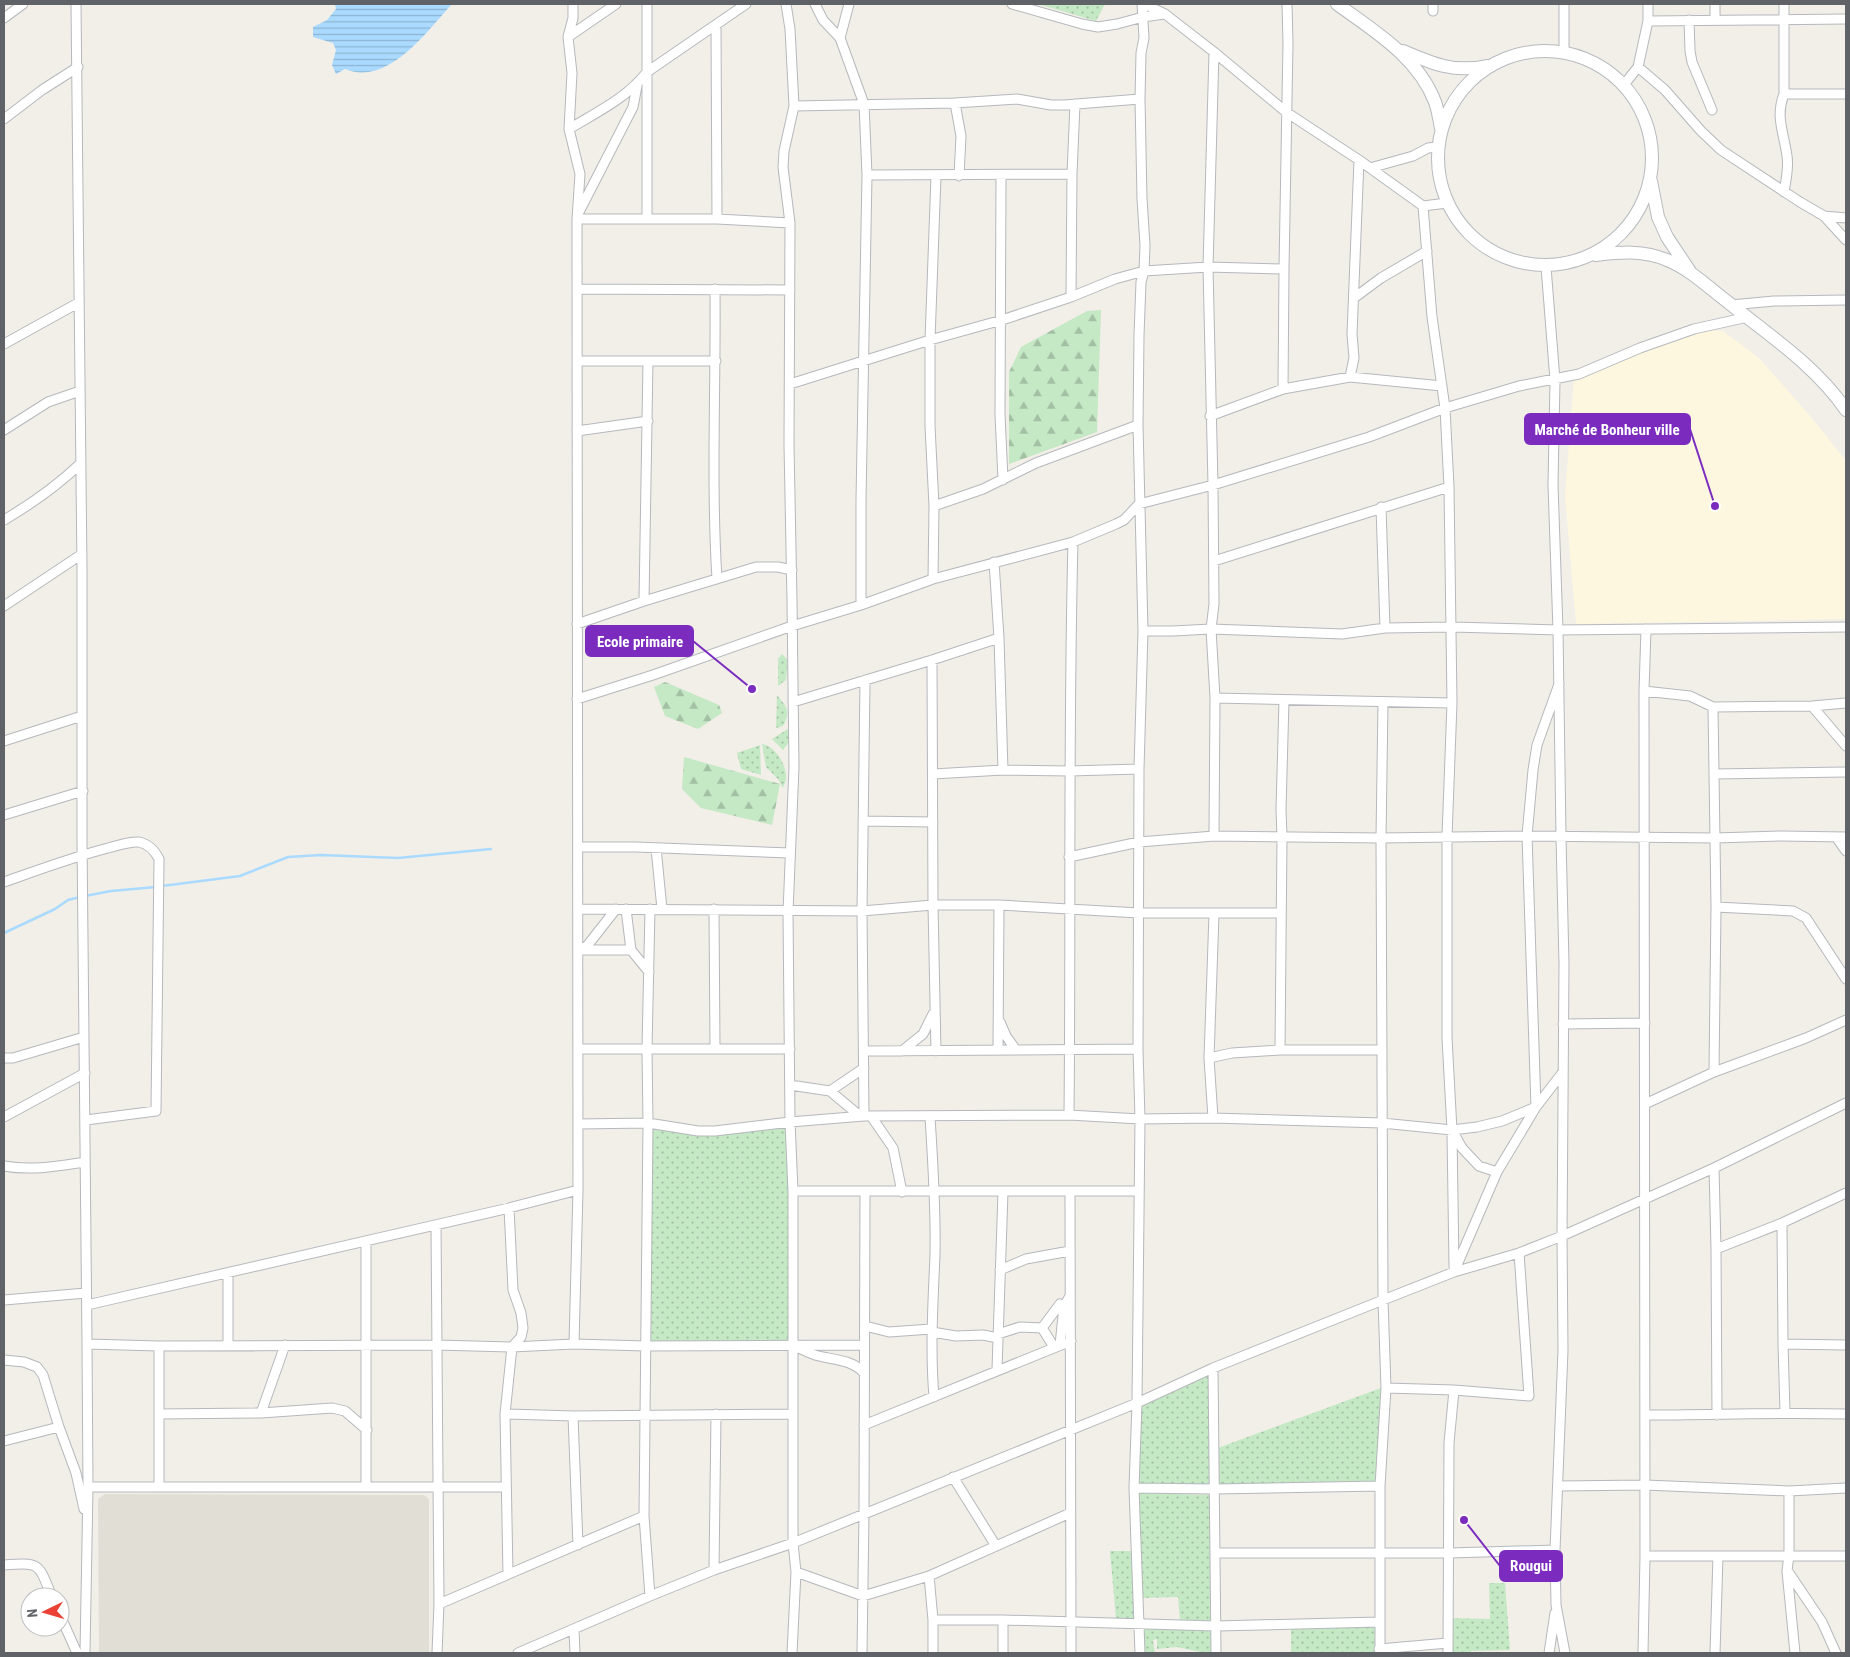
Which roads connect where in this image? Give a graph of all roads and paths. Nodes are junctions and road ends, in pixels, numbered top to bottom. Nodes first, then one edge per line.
1 (24, 4) edge
2 (76, 4) edge
3 (572, 4) edge
4 (616, 4) edge
5 (647, 4) edge
6 (746, 4) edge
7 (786, 4) edge
8 (815, 4) edge
9 (849, 4) edge
10 (1012, 4) edge
11 (1143, 4) edge
12 (1287, 4) edge
13 (1337, 4) edge
14 (1564, 4) edge
15 (1648, 4) edge
16 (1715, 4) edge
17 (1784, 4) edge
18 (1165, 14) junction
19 (1144, 16) junction
20 (4, 18) edge
21 (573, 18) junction
22 (1689, 20) junction
23 (1715, 20) junction
24 (1784, 20) junction
25 (1846, 20) edge
26 (589, 21) junction
27 (1648, 21) junction
28 (716, 26) junction
29 (568, 36) junction
30 (840, 38) junction
31 (1395, 48) junction
32 (1214, 52) junction
33 (1564, 52) junction
34 (1490, 66) junction
35 (78, 67) junction
36 (1638, 67) junction
37 (647, 72) junction
38 (637, 86) junction
39 (1623, 86) junction
40 (1784, 94) junction
41 (1846, 94) edge
42 (1140, 99) junction
43 (955, 103) junction
44 (864, 104) junction
45 (1075, 104) junction
46 (794, 106) junction
47 (1712, 110) dead end
48 (1286, 112) junction
49 (4, 119) edge
50 (569, 129) junction
51 (1441, 130) junction
52 (1438, 147) junction
53 (1359, 160) junction
54 (1370, 168) junction
55 (1072, 174) junction
56 (867, 175) junction
57 (1002, 175) junction
58 (936, 176) junction
59 (959, 176) junction
60 (1650, 178) junction
61 (1784, 192) junction
62 (1447, 203) junction
63 (1423, 206) junction
64 (1824, 216) junction
65 (577, 217) junction
66 (1846, 218) edge
67 (647, 219) junction
68 (717, 219) junction
69 (790, 223) junction
70 (1846, 240) edge
71 (1426, 252) junction
72 (1593, 255) junction
73 (1546, 266) junction
74 (1208, 267) junction
75 (1284, 269) junction
76 (1144, 271) junction
77 (1692, 274) junction
78 (577, 289) junction
79 (715, 289) junction
80 (790, 290) junction
81 (1071, 297) junction
82 (1354, 298) junction
83 (1846, 300) edge
84 (78, 303) junction
85 (1731, 305) junction
86 (1748, 317) junction
87 (1002, 320) junction
88 (930, 340) junction
89 (4, 344) edge
90 (863, 360) junction
91 (577, 361) junction
92 (648, 361) junction
93 (716, 361) junction
94 (1350, 377) junction
95 (1555, 380) junction
96 (790, 384) junction
97 (1442, 386) junction
98 (1283, 389) junction
99 (80, 391) junction
100 (1445, 408) junction
101 (1846, 410) edge
102 (1210, 416) junction
103 (648, 421) junction
104 (1138, 425) junction
105 (4, 430) edge
106 (577, 430) junction
107 (81, 463) junction
108 (1003, 480) junction
109 (1213, 485) junction
110 (1449, 487) junction
111 (1139, 504) junction
112 (934, 506) junction
113 (1381, 507) junction
114 (4, 520) edge
115 (1073, 542) junction
116 (82, 554) junction
117 (1214, 561) junction
118 (994, 562) junction
119 (792, 570) junction
120 (716, 578) junction
121 (932, 579) junction
122 (644, 601) junction
123 (861, 605) junction
124 (4, 606) edge
125 (577, 624) junction
126 (792, 626) junction
127 (1452, 627) junction
128 (1846, 627) edge
129 (1385, 628) junction
130 (1211, 629) junction
131 (1646, 629) junction
132 (1558, 630) junction
133 (1143, 631) junction
134 (999, 638) junction
135 (932, 660) junction
136 (865, 680) junction
137 (1559, 684) junction
138 (1644, 691) junction
139 (1215, 698) junction
140 (577, 699) junction
141 (1284, 700) junction
142 (794, 702) junction
143 (1383, 702) junction
144 (1452, 703) junction
145 (1846, 703) edge
146 (1713, 706) junction
147 (1812, 706) junction
148 (82, 716) junction
149 (4, 741) edge
150 (1846, 746) edge
151 (1139, 769) junction
152 (1003, 770) junction
153 (1070, 771) junction
154 (1846, 772) edge
155 (932, 774) junction
156 (1714, 774) junction
157 (83, 792) junction
158 (4, 815) edge
159 (863, 821) junction
160 (933, 822) junction
161 (1214, 836) junction
162 (1527, 836) junction
163 (1282, 837) junction
164 (1447, 837) junction
165 (1561, 837) junction
166 (1836, 837) junction
167 (1846, 837) edge
168 (1381, 838) junction
169 (1644, 838) junction
170 (1715, 838) junction
171 (1139, 842) junction
172 (578, 847) junction
173 (656, 848) junction
174 (1846, 851) edge
175 (790, 852) junction
176 (82, 855) junction
177 (1069, 857) junction
178 (4, 882) edge
179 (933, 905) junction
180 (1000, 905) junction
181 (1716, 907) junction
182 (1070, 908) junction
183 (578, 909) junction
184 (616, 909) junction
185 (626, 909) junction
186 (650, 909) junction
187 (662, 909) junction
188 (714, 909) junction
189 (862, 911) junction
190 (788, 912) junction
191 (1138, 913) junction
192 (1281, 913) junction
193 (1214, 914) junction
194 (578, 950) junction
195 (631, 950) junction
196 (649, 972) junction
197 (1846, 979) edge
198 (935, 1006) junction
199 (998, 1019) junction
200 (1846, 1020) edge
201 (1645, 1023) junction
202 (1564, 1024) junction
203 (84, 1037) junction
204 (578, 1049) junction
205 (647, 1049) junction
206 (715, 1049) junction
207 (790, 1049) junction
208 (1138, 1049) junction
209 (998, 1050) junction
210 (1016, 1050) junction
211 (1069, 1050) junction
212 (1280, 1050) junction
213 (1382, 1050) junction
214 (864, 1051) junction
215 (902, 1051) junction
216 (936, 1051) junction
217 (4, 1058) edge
218 (1209, 1058) junction
219 (864, 1068) junction
220 (1563, 1072) junction
221 (1714, 1072) junction
222 (84, 1073) junction
223 (790, 1085) junction
224 (830, 1091) junction
225 (1846, 1103) edge
226 (1645, 1104) junction
227 (1536, 1107) junction
228 (1069, 1114) junction
229 (865, 1116) junction
230 (930, 1116) junction
231 (4, 1117) edge
232 (1213, 1118) junction
233 (1140, 1119) junction
234 (86, 1120) junction
235 (790, 1122) junction
236 (648, 1123) junction
237 (1382, 1123) junction
238 (578, 1124) junction
239 (1452, 1130) junction
240 (85, 1162) junction
241 (4, 1166) edge
242 (1714, 1168) junction
243 (1497, 1172) junction
244 (578, 1190) junction
245 (793, 1191) junction
246 (865, 1192) junction
247 (902, 1192) junction
248 (935, 1192) junction
249 (1003, 1192) junction
250 (1070, 1192) junction
251 (1139, 1192) junction
252 (1846, 1193) edge
253 (1645, 1198) junction
254 (508, 1208) junction
255 (1782, 1223) junction
256 (436, 1225) junction
257 (1562, 1236) junction
258 (366, 1241) junction
259 (1716, 1249) junction
260 (1070, 1251) junction
261 (1519, 1253) junction
262 (1000, 1270) junction
263 (1454, 1272) junction
264 (228, 1274) junction
265 (86, 1294) junction
266 (1070, 1296) junction
267 (4, 1300) edge
268 (1384, 1300) junction
269 (87, 1305) junction
270 (1064, 1306) junction
271 (864, 1326) junction
272 (1042, 1328) junction
273 (932, 1330) junction
274 (998, 1336) junction
275 (1071, 1341) junction
276 (88, 1344) junction
277 (574, 1344) junction
278 (1783, 1344) junction
279 (367, 1345) junction
280 (437, 1345) junction
281 (793, 1345) junction
282 (864, 1345) junction
283 (1846, 1345) edge
284 (159, 1346) junction
285 (228, 1346) junction
286 (285, 1346) junction
287 (646, 1346) junction
288 (1057, 1346) junction
289 (512, 1347) junction
290 (4, 1360) edge
291 (1213, 1368) junction
292 (997, 1370) junction
293 (864, 1373) junction
294 (1386, 1388) junction
295 (1454, 1390) junction
296 (934, 1397) junction
297 (1137, 1403) junction
298 (1785, 1412) junction
299 (261, 1413) junction
300 (159, 1414) junction
301 (505, 1414) junction
302 (716, 1414) junction
303 (793, 1414) junction
304 (1846, 1414) edge
305 (645, 1415) junction
306 (1645, 1415) junction
307 (1717, 1415) junction
308 (573, 1416) junction
309 (864, 1425) junction
310 (59, 1427) junction
311 (367, 1430) junction
312 (1071, 1430) junction
313 (4, 1441) edge
314 (954, 1477) junction
315 (1645, 1485) junction
316 (1380, 1486) junction
317 (1558, 1486) junction
318 (88, 1487) junction
319 (160, 1487) junction
320 (366, 1487) junction
321 (506, 1487) junction
322 (438, 1488) junction
323 (1134, 1488) junction
324 (1846, 1488) edge
325 (1214, 1489) junction
326 (1789, 1491) junction
327 (864, 1513) junction
328 (1070, 1513) junction
329 (644, 1516) junction
330 (87, 1527) junction
331 (793, 1543) junction
332 (578, 1545) junction
333 (996, 1546) junction
334 (1555, 1550) junction
335 (1379, 1553) junction
336 (1215, 1554) junction
337 (1449, 1554) junction
338 (1789, 1555) junction
339 (1645, 1556) junction
340 (1718, 1556) junction
341 (1846, 1556) edge
342 (4, 1565) edge
343 (714, 1570) junction
344 (1787, 1571) junction
345 (796, 1572) junction
346 (508, 1574) junction
347 (929, 1576) junction
348 (47, 1587) edge
349 (650, 1596) junction
350 (863, 1596) junction
351 (439, 1604) junction
352 (1556, 1605) junction
353 (933, 1620) junction
354 (1003, 1620) junction
355 (1072, 1621) junction
356 (1379, 1622) junction
357 (1139, 1624) junction
358 (1216, 1626) junction
359 (574, 1629) junction
360 (70, 1637) edge
361 (1448, 1643) junction
362 (1379, 1651) edge
363 (77, 1653) edge
364 (84, 1653) edge
365 (437, 1653) edge
366 (518, 1653) edge
367 (575, 1653) edge
368 (792, 1653) edge
369 (862, 1653) edge
370 (933, 1653) edge
371 (1002, 1653) edge
372 (1071, 1653) edge
373 (1140, 1653) edge
374 (1216, 1653) edge
375 (1448, 1653) edge
376 (1548, 1653) edge
377 (1565, 1653) edge
378 (1643, 1653) edge
379 (1715, 1653) edge
380 (1795, 1653) edge
381 (1836, 1653) edge

1 - 20 street
2 - 35 street
3 - 21 street
4 - 26 street
5 - 37 street
6 - 28 street
7 - 46 street
8 - 30 street
9 - 30 street
10 - 19 street
11 - 18 street
11 - 19 street
12 - 48 street
13 - 31 street
14 - 33 street
15 - 27 street
16 - 23 street
17 - 24 street
18 - 19 street
18 - 32 street
19 - 42 street
21 - 26 street
21 - 29 street
22 - 23 street
22 - 27 street
22 - 47 street
23 - 24 street
24 - 25 street
24 - 40 street
26 - 29 street
27 - 36 street
28 - 37 street
28 - 68 street
29 - 50 street
30 - 44 street
31 - 34 street
31 - 51 street
32 - 48 street
32 - 74 street
33 - 34 street
33 - 39 street
34 - 51 street
35 - 49 street
35 - 84 street
36 - 39 street
36 - 61 street
37 - 38 street
37 - 67 street
38 - 50 street
38 - 65 street
39 - 60 street
40 - 41 street
40 - 61 street
42 - 45 street
42 - 76 street
43 - 44 street
43 - 45 street
43 - 59 street
44 - 46 street
44 - 56 street
45 - 55 street
46 - 69 street
48 - 53 street
48 - 75 street
50 - 65 street
51 - 52 street
52 - 54 street
52 - 62 street
53 - 54 street
53 - 82 street
54 - 63 street
55 - 57 street
55 - 81 street
56 - 58 street
56 - 90 street
57 - 59 street
57 - 87 street
58 - 59 street
58 - 88 street
60 - 72 street
60 - 77 street
61 - 64 street
62 - 63 street
62 - 73 street
63 - 71 street
64 - 66 street
64 - 70 street
65 - 67 street
65 - 78 street
67 - 68 street
68 - 69 street
69 - 80 street
71 - 82 street
71 - 97 street
72 - 73 street
72 - 77 street
73 - 95 street
74 - 75 street
74 - 76 street
74 - 102 street
75 - 98 street
76 - 81 street
76 - 104 street
77 - 85 street
78 - 79 street
78 - 91 street
79 - 80 street
79 - 93 street
80 - 96 street
81 - 87 street
82 - 94 street
83 - 85 street
84 - 89 street
84 - 99 street
85 - 86 street
86 - 95 street
86 - 101 street
87 - 88 street
87 - 108 street
88 - 90 street
88 - 112 street
90 - 96 street
90 - 123 street
91 - 92 street
91 - 106 street
92 - 93 street
92 - 103 street
93 - 120 street
94 - 97 street
94 - 98 street
95 - 100 street
95 - 132 street
96 - 119 street
97 - 100 street
98 - 102 street
99 - 105 street
99 - 107 street
100 - 109 street
100 - 110 street
102 - 109 street
103 - 106 street
103 - 122 street
104 - 108 street
104 - 111 street
106 - 125 street
107 - 114 street
107 - 116 street
108 - 112 street
109 - 111 street
109 - 117 street
110 - 113 street
110 - 127 street
111 - 115 street
111 - 133 street
112 - 121 street
113 - 117 street
113 - 129 street
115 - 118 street
115 - 153 street
116 - 124 street
116 - 148 street
117 - 130 street
118 - 121 street
118 - 134 street
119 - 120 street
119 - 126 street
120 - 122 street
121 - 123 street
122 - 125 street
123 - 126 street
125 - 140 street
126 - 140 street
126 - 142 street
127 - 129 street
127 - 132 street
127 - 144 street
128 - 131 street
129 - 130 street
130 - 133 street
130 - 139 street
131 - 132 street
131 - 138 street
132 - 137 street
133 - 151 street
134 - 135 street
134 - 152 street
135 - 136 street
135 - 155 street
136 - 142 street
136 - 159 street
137 - 162 street
137 - 165 street
138 - 146 street
138 - 169 street
139 - 141 street
139 - 161 street
140 - 172 street
141 - 143 street
141 - 163 street
142 - 175 street
143 - 144 street
143 - 168 street
144 - 164 street
145 - 147 street
146 - 147 street
146 - 156 street
147 - 150 street
148 - 149 street
148 - 157 street
151 - 153 street
151 - 171 street
152 - 153 street
152 - 155 street
153 - 177 street
154 - 156 street
155 - 160 street
156 - 170 street
157 - 158 street
157 - 176 street
159 - 160 street
159 - 189 street
160 - 179 street
161 - 163 street
161 - 171 street
162 - 164 street
162 - 165 street
162 - 227 street
163 - 168 street
163 - 192 street
164 - 168 street
164 - 239 street
165 - 169 street
165 - 202 street
166 - 167 street
166 - 170 street
166 - 174 street
168 - 213 street
169 - 170 street
169 - 201 street
170 - 181 street
171 - 177 street
171 - 191 street
172 - 173 street
172 - 183 street
173 - 175 street
173 - 187 street
175 - 190 street
176 - 178 street
176 - 203 street
176 - 234 street
177 - 182 street
179 - 180 street
179 - 189 street
179 - 198 street
180 - 182 street
180 - 199 street
181 - 197 street
181 - 221 street
182 - 191 street
182 - 211 street
183 - 184 street
183 - 194 street
184 - 185 street
184 - 194 street
185 - 186 street
185 - 195 street
186 - 187 street
186 - 196 street
187 - 188 street
188 - 190 street
188 - 206 street
189 - 190 street
189 - 214 street
190 - 207 street
191 - 193 street
191 - 208 street
192 - 193 street
192 - 212 street
193 - 218 street
194 - 195 street
194 - 204 street
195 - 196 street
196 - 205 street
198 - 215 street
198 - 216 street
199 - 209 street
199 - 210 street
200 - 221 street
201 - 202 street
201 - 226 street
202 - 220 street
203 - 217 street
203 - 222 street
204 - 205 street
204 - 238 street
205 - 206 street
205 - 236 street
206 - 207 street
207 - 223 street
208 - 211 street
208 - 233 street
209 - 210 street
209 - 216 street
210 - 211 street
211 - 228 street
212 - 213 street
212 - 218 street
213 - 237 street
214 - 215 street
214 - 219 street
215 - 216 street
218 - 232 street
219 - 224 street
219 - 229 street
220 - 227 street
220 - 257 street
221 - 226 street
222 - 231 street
222 - 234 street
223 - 224 street
223 - 235 street
224 - 229 street
225 - 242 street
226 - 253 street
227 - 239 street
227 - 243 street
228 - 230 street
228 - 233 street
229 - 230 street
229 - 235 street
229 - 247 street
230 - 248 street
232 - 233 street
232 - 237 street
233 - 251 street
234 - 240 street
235 - 236 street
235 - 245 street
236 - 238 street
236 - 287 street
237 - 239 street
237 - 268 street
238 - 244 street
239 - 243 street
239 - 263 street
240 - 241 street
240 - 265 street
242 - 253 street
242 - 259 street
243 - 263 street
244 - 254 street
244 - 277 street
245 - 246 street
245 - 281 street
246 - 247 street
246 - 271 street
247 - 248 street
248 - 249 street
248 - 273 street
249 - 250 street
249 - 262 street
250 - 251 street
250 - 260 street
251 - 297 street
252 - 255 street
253 - 257 street
253 - 306 street
254 - 256 street
254 - 289 street
255 - 259 street
255 - 278 street
256 - 258 street
256 - 280 street
257 - 261 street
257 - 317 street
258 - 264 street
258 - 279 street
259 - 307 street
260 - 262 street
260 - 266 street
261 - 263 street
261 - 295 street
262 - 274 street
263 - 268 street
264 - 269 street
264 - 285 street
265 - 267 street
265 - 269 street
266 - 270 street
266 - 275 street
268 - 291 street
268 - 294 street
269 - 276 street
270 - 272 street
270 - 288 street
271 - 273 street
271 - 282 street
272 - 274 street
272 - 288 street
273 - 274 street
273 - 296 street
274 - 292 street
275 - 288 street
275 - 312 street
276 - 284 street
276 - 318 street
277 - 287 street
277 - 289 street
278 - 283 street
278 - 298 street
279 - 280 street
279 - 286 street
279 - 311 street
280 - 289 street
280 - 322 street
281 - 282 street
281 - 287 street
281 - 293 street
281 - 303 street
282 - 293 street
284 - 285 street
284 - 300 street
285 - 286 street
286 - 299 street
287 - 305 street
288 - 292 street
289 - 301 street
290 - 310 street
291 - 297 street
291 - 325 street
292 - 296 street
293 - 309 street
294 - 295 street
294 - 316 street
295 - 337 street
296 - 309 street
297 - 312 street
297 - 323 street
298 - 304 street
298 - 307 street
299 - 300 street
299 - 311 street
300 - 319 street
301 - 308 street
301 - 321 street
302 - 303 street
302 - 305 street
302 - 343 street
303 - 331 street
305 - 308 street
305 - 329 street
306 - 307 street
306 - 315 street
308 - 332 street
309 - 327 street
310 - 313 street
310 - 330 street
311 - 320 street
312 - 314 street
312 - 328 street
314 - 327 street
314 - 333 street
315 - 317 street
315 - 326 street
315 - 339 street
316 - 325 street
316 - 335 street
317 - 334 street
318 - 319 street
318 - 330 street
319 - 320 street
320 - 322 street
321 - 322 street
321 - 346 street
322 - 351 street
323 - 325 street
323 - 357 street
324 - 326 street
325 - 336 street
326 - 338 street
327 - 331 street
327 - 350 street
328 - 333 street
328 - 355 street
329 - 332 street
329 - 349 street
330 - 364 street
331 - 343 street
331 - 345 street
332 - 346 street
333 - 347 street
334 - 337 street
334 - 352 street
335 - 336 street
335 - 337 street
335 - 356 street
336 - 358 street
337 - 361 street
338 - 340 street
338 - 341 street
338 - 344 street
339 - 340 street
339 - 378 street
340 - 379 street
342 - 348 street
343 - 349 street
344 - 380 street
344 - 381 street
345 - 350 street
345 - 368 street
346 - 351 street
347 - 350 street
347 - 353 street
349 - 359 street
350 - 369 street
351 - 365 street
352 - 376 street
352 - 377 street
353 - 354 street
353 - 370 street
354 - 355 street
354 - 371 street
355 - 357 street
355 - 372 street
356 - 358 street
356 - 362 street
357 - 358 street
357 - 373 street
358 - 374 street
359 - 366 street
359 - 367 street
360 - 363 street
361 - 362 street
361 - 375 street

